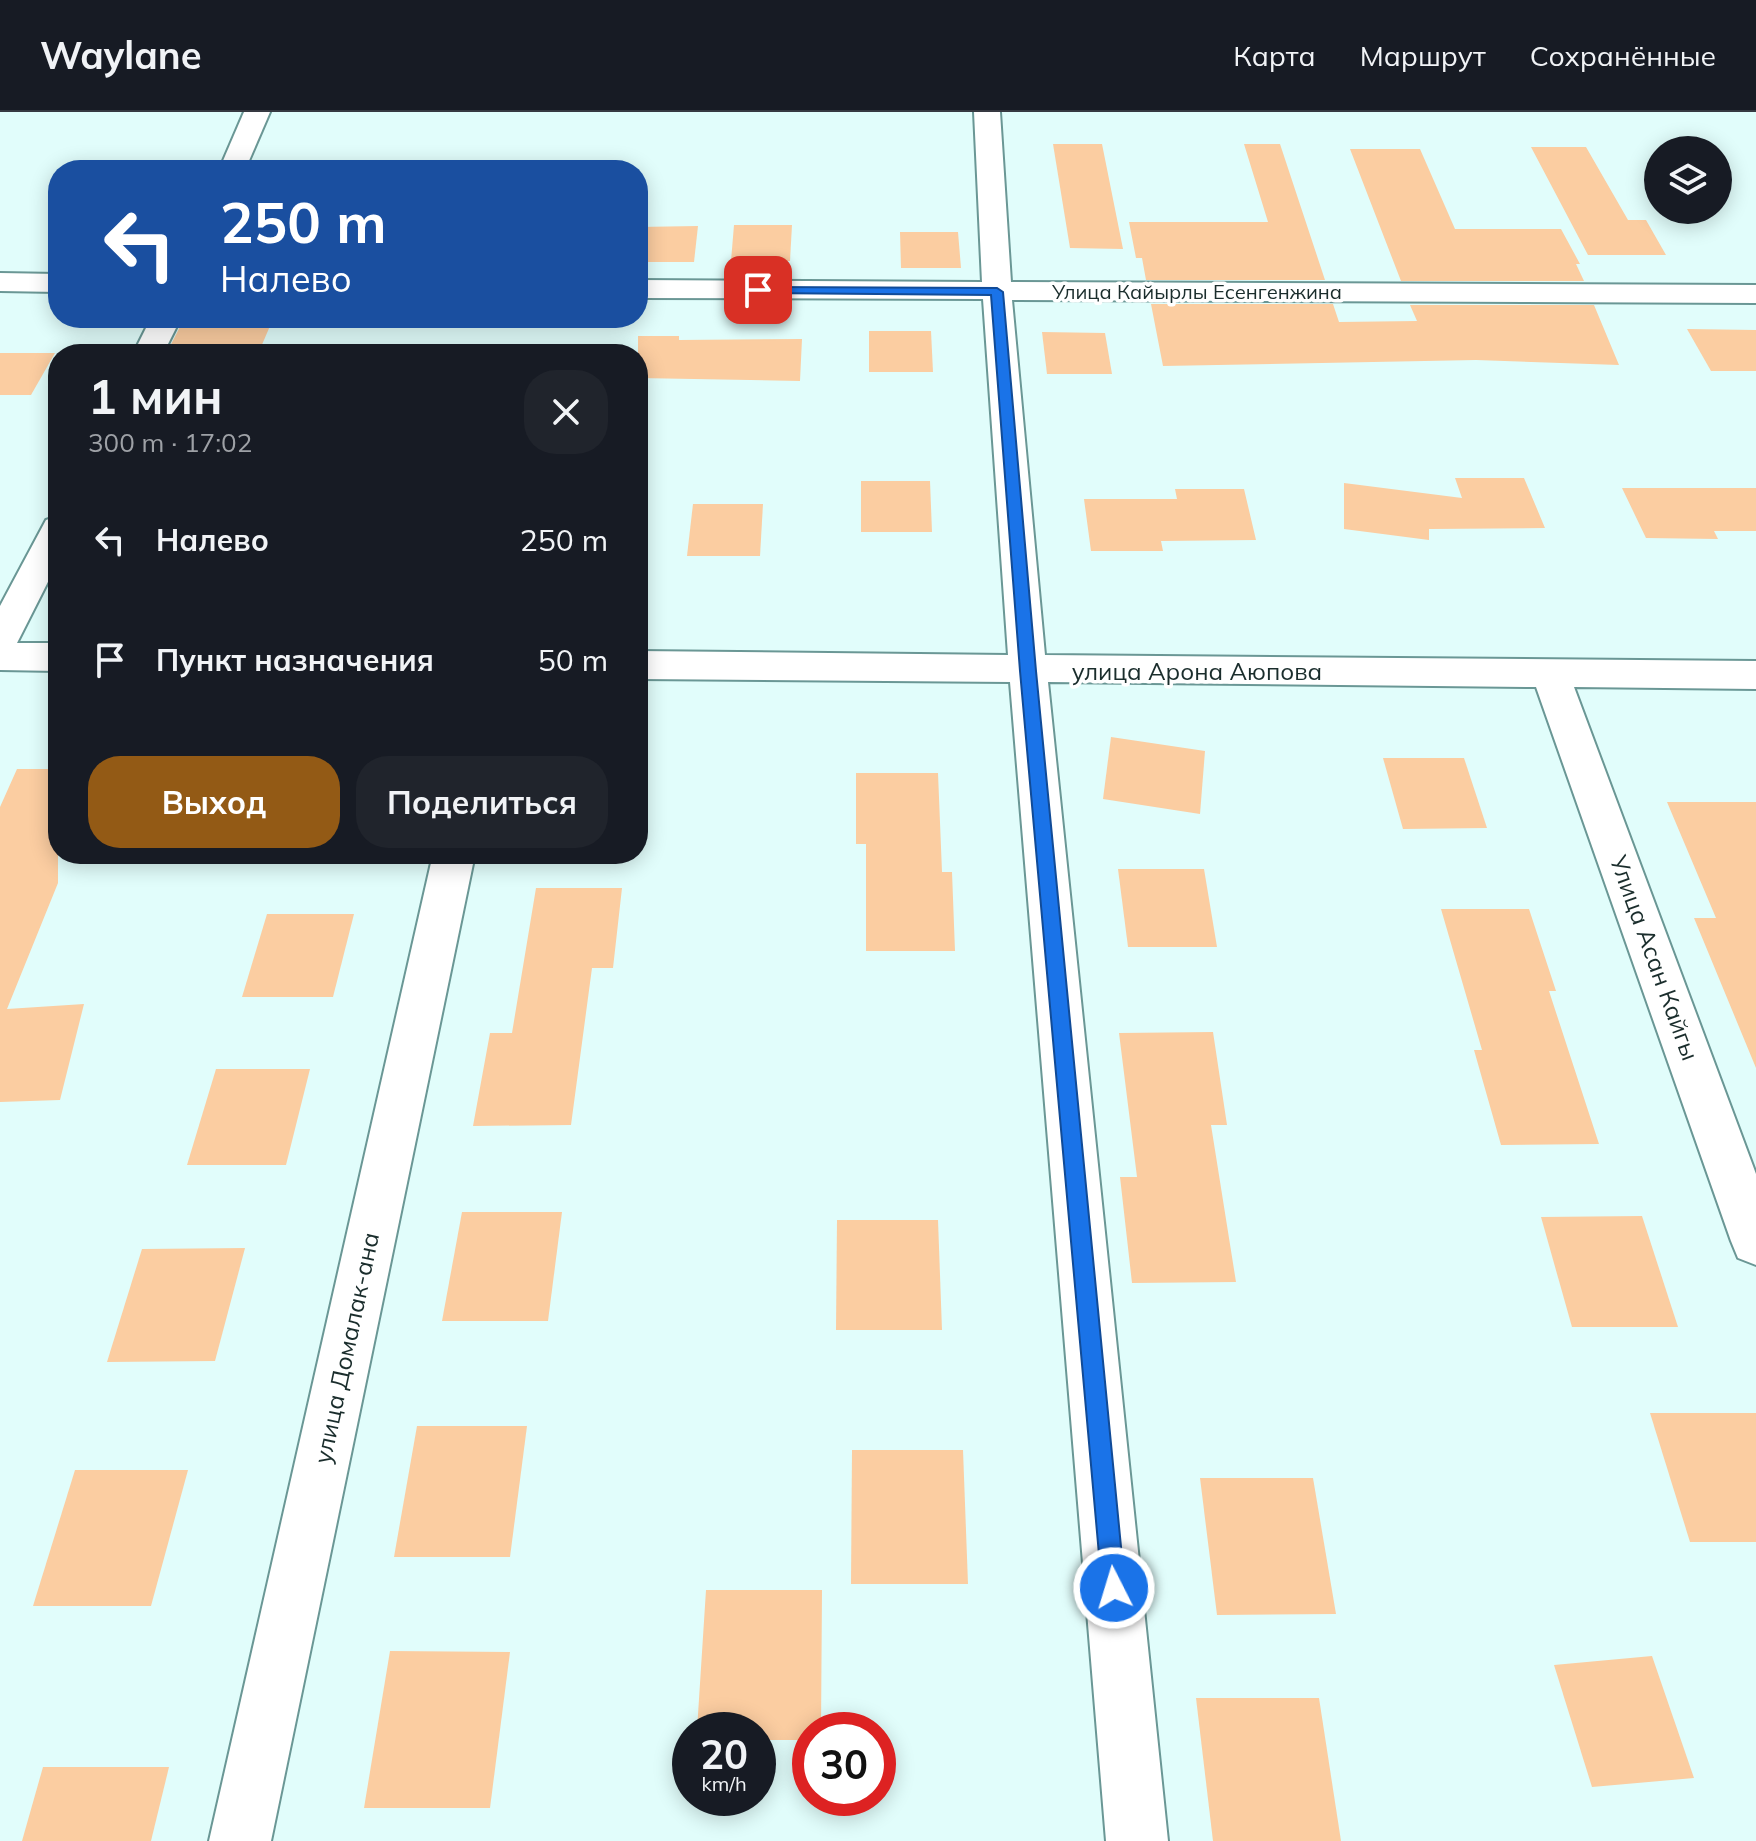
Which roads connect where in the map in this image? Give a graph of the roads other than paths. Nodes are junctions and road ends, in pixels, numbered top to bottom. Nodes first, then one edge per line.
1 (257, 112) edge
2 (987, 112) edge
3 (236, 160) edge
4 (0, 282) edge
5 (48, 283) edge
6 (648, 289) edge
7 (997, 292) junction
8 (1756, 294) edge
9 (48, 547) edge
10 (0, 641) edge
11 (0, 656) edge
12 (48, 657) edge
13 (648, 665) edge
14 (1028, 671) junction
15 (1551, 675) junction
16 (1756, 675) edge
17 (452, 864) edge
18 (1756, 1241) edge
19 (240, 1841) edge
20 (1137, 1841) edge

1 - 3 street
2 - 7 street
4 - 5 street
6 - 7 street, Улица Кайырлы Есенгенжина
7 - 8 street, Улица Кайырлы Есенгенжина
7 - 14 street
9 - 10 street
11 - 12 street
13 - 14 street, улица Арона Аюпова
14 - 15 street, улица Арона Аюпова
14 - 20 street
15 - 16 street, улица Арона Аюпова
15 - 18 street, Улица Асан Кайгы
17 - 19 street, улица Домалак-ана

